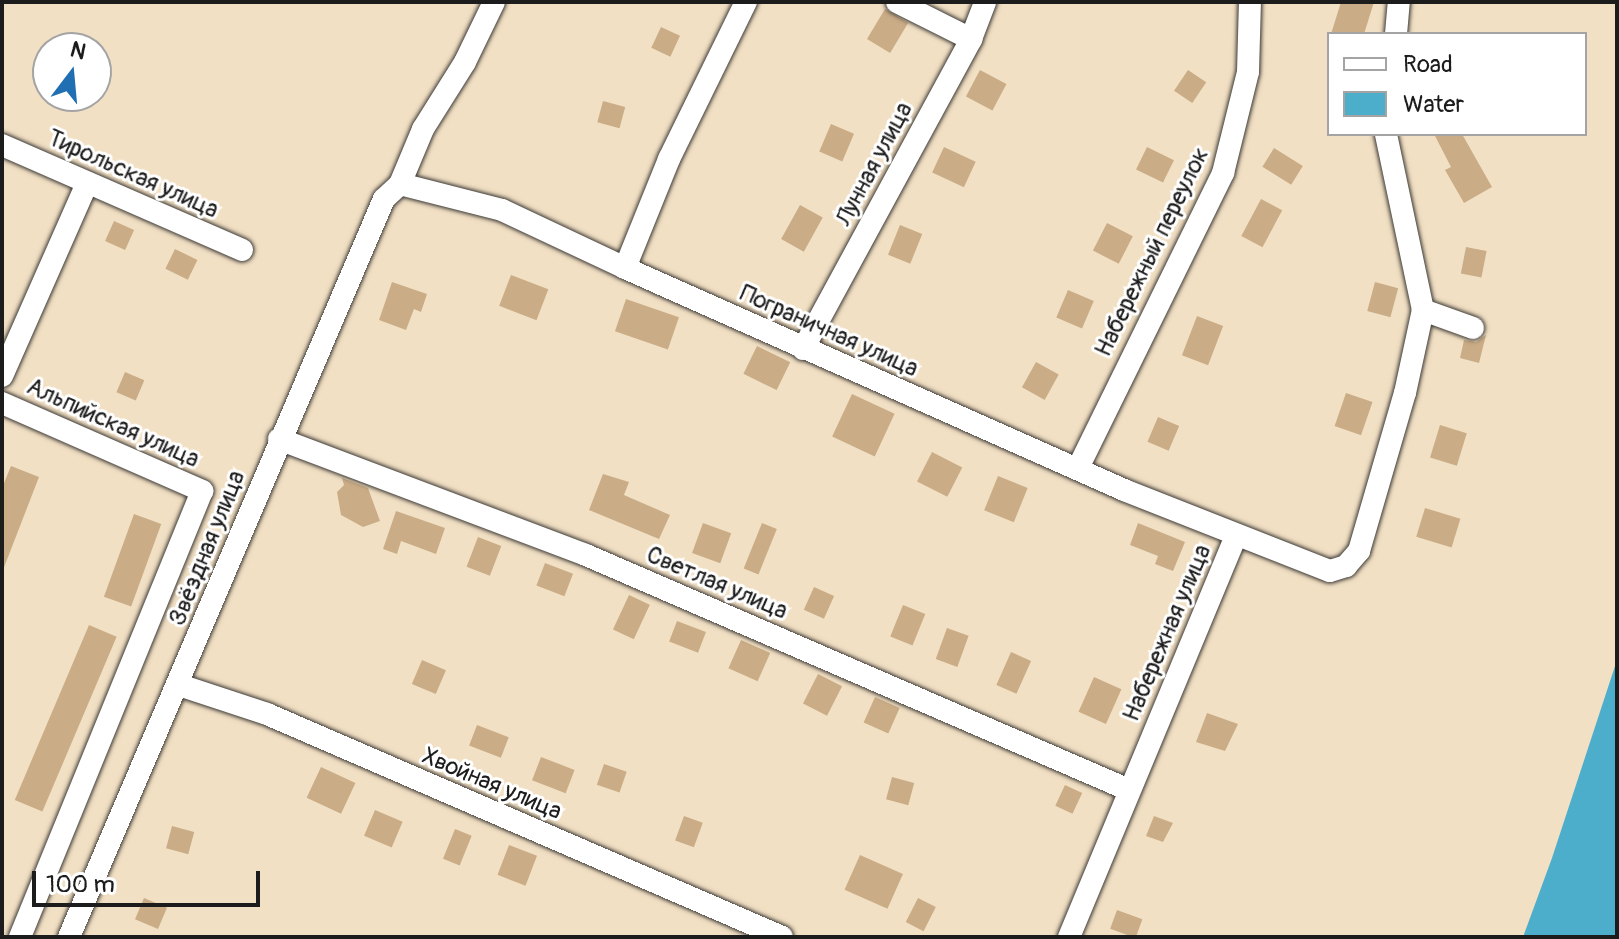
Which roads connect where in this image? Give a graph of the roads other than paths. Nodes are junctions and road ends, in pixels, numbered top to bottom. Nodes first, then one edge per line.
1 (494, 2) edge
2 (746, 2) edge
3 (897, 2) edge
4 (985, 2) edge
5 (1250, 2) edge
6 (1399, 2) edge
7 (1396, 32) edge
8 (971, 39) junction
9 (1386, 136) edge
10 (2, 145) edge
11 (87, 183) junction
12 (400, 184) junction
13 (242, 250) dead end
14 (625, 268) junction
15 (1423, 310) junction
16 (1473, 328) dead end
17 (803, 349) junction
18 (2, 376) edge
19 (2, 403) edge
20 (279, 439) junction
21 (1078, 468) junction
22 (1236, 535) junction
23 (179, 685) junction
24 (1129, 790) junction
25 (20, 937) edge
26 (69, 937) edge
27 (782, 937) edge
28 (1069, 937) edge

1 - 12 street, Звёздная улица
2 - 14 street
3 - 8 street
4 - 8 street, Лунная улица
5 - 21 street, Набережный переулок
6 - 7 street
8 - 17 street, Лунная улица
9 - 15 street, Набережная улица
10 - 11 street, Тирольская улица
11 - 13 street, Тирольская улица
11 - 18 street
12 - 14 street, Пограничная улица
12 - 20 street, Звёздная улица
14 - 17 street, Пограничная улица
15 - 16 street
15 - 22 street, Набережная улица
17 - 21 street, Пограничная улица
19 - 25 street, Альпийская улица
20 - 23 street, Звёздная улица
20 - 24 street, Светлая улица
21 - 22 street, Пограничная улица
22 - 24 street, Набережная улица
23 - 26 street, Звёздная улица
23 - 27 street, Хвойная улица
24 - 28 street, Набережная улица

